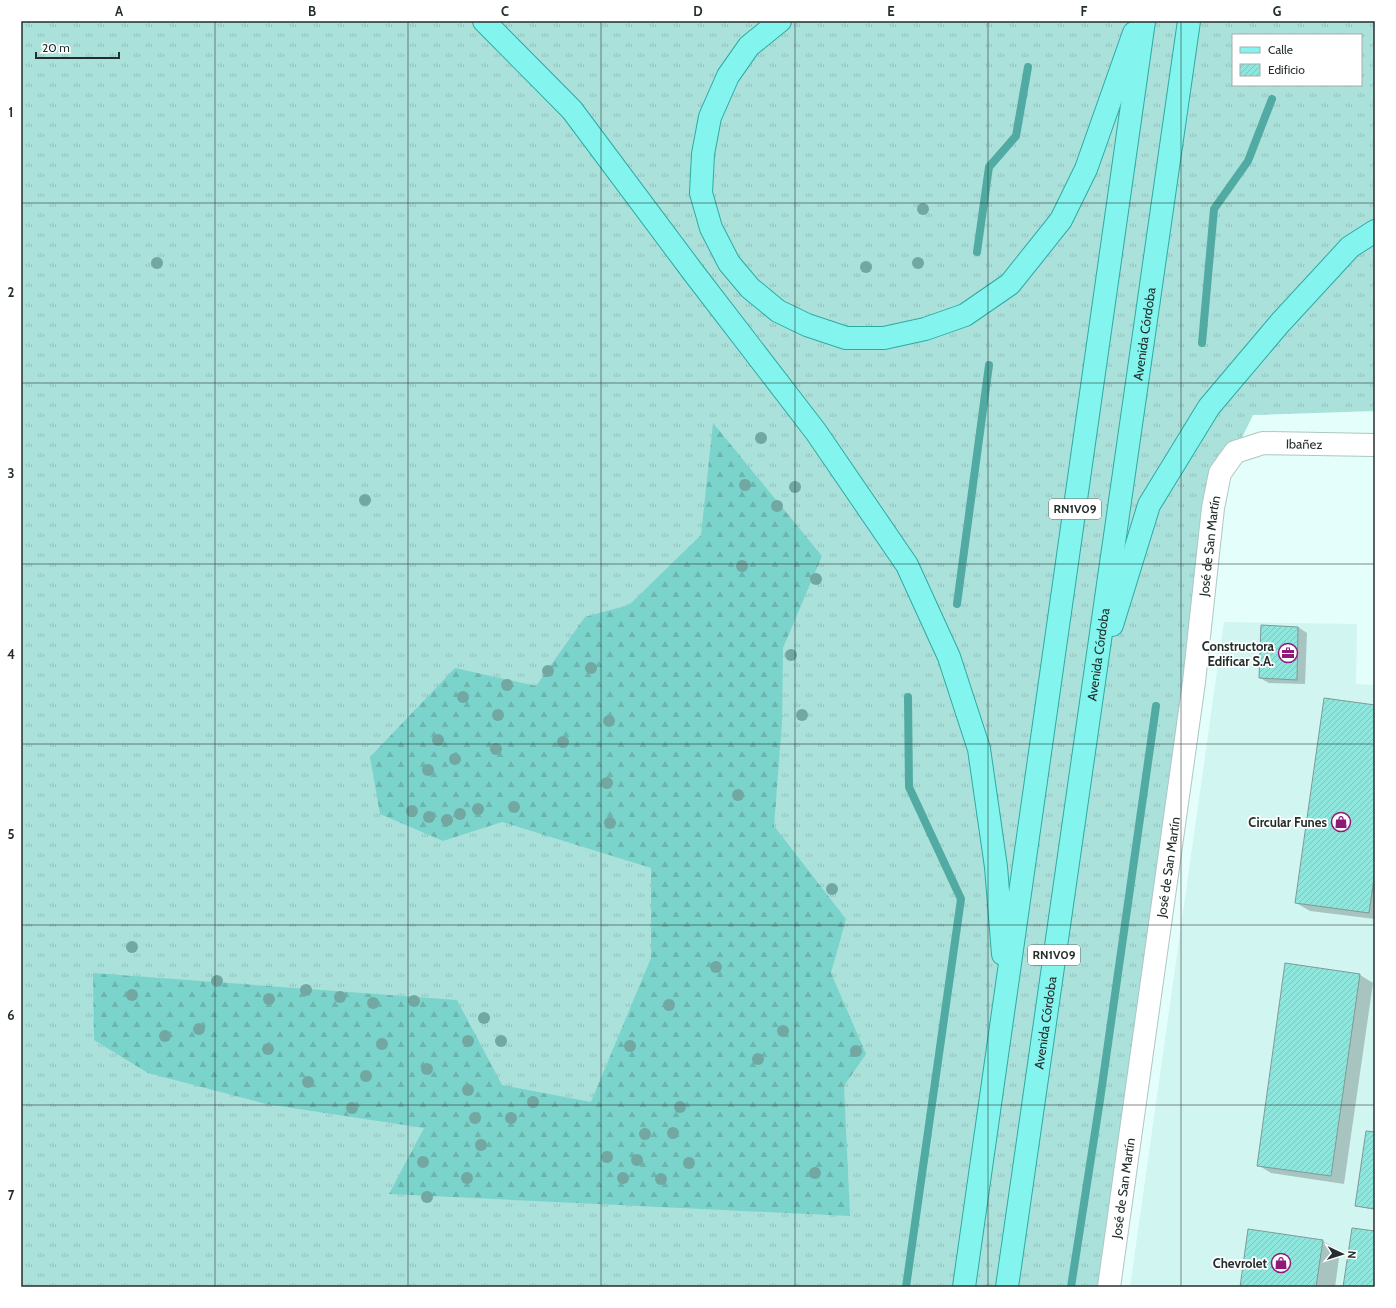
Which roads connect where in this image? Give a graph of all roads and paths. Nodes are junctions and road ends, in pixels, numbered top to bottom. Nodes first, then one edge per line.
1 (484, 21) edge
2 (780, 21) edge
3 (1138, 21) edge
4 (1144, 21) edge
5 (1189, 21) edge
6 (1375, 231) edge
7 (1375, 445) edge
8 (1235, 452) joint
9 (1092, 691) junction
10 (1006, 996) junction
11 (964, 1287) edge
12 (1007, 1287) edge
13 (1109, 1287) edge

1 - 10 main road
2 - 3 main road
4 - 10 main road, RN1V09
5 - 9 main road, Avenida Córdoba / RN1V09
6 - 9 main road
7 - 8 street, Ibañez
8 - 13 street, José de San Martín
9 - 12 main road, Avenida Córdoba / RN1V09
10 - 11 main road, RN1V09

